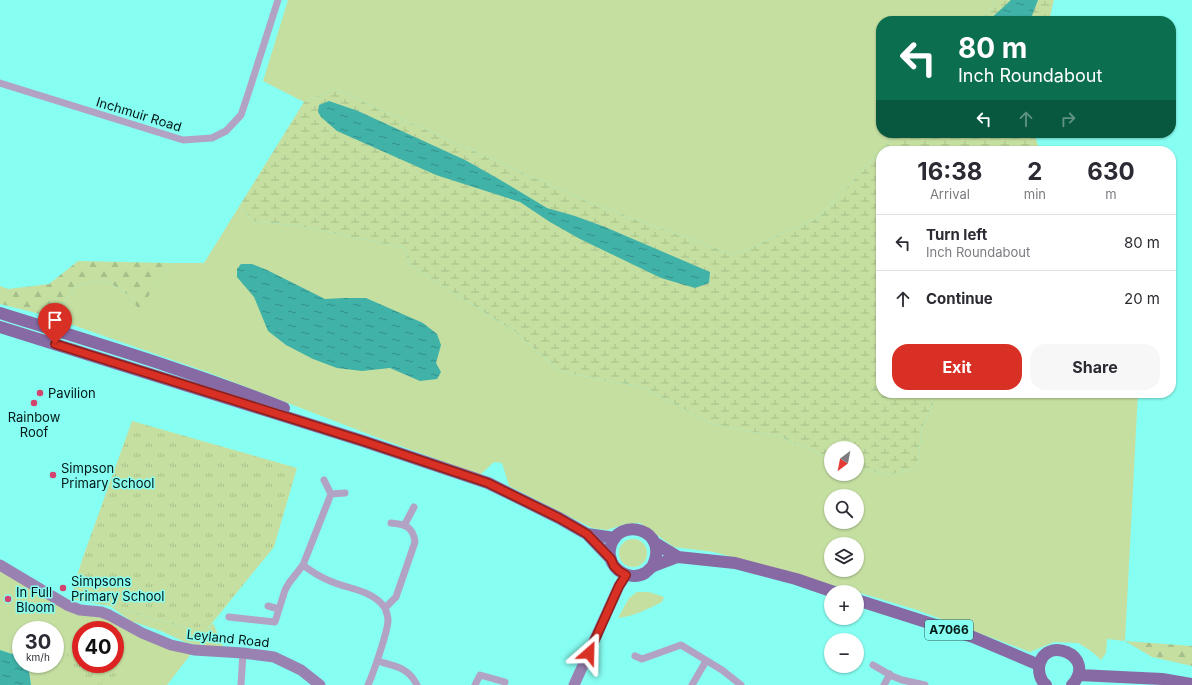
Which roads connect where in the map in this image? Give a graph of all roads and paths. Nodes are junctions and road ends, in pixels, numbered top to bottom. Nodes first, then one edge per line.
1 (278, 0) edge
2 (0, 83) edge
3 (0, 313) edge
4 (0, 327) edge
5 (363, 441) junction
6 (324, 480) dead end
7 (345, 493) dead end
8 (331, 494) junction
9 (414, 507) dead end
10 (391, 523) dead end
11 (405, 524) junction
12 (587, 534) junction
13 (615, 538) junction
14 (655, 543) junction
15 (678, 557) junction
16 (611, 559) junction
17 (0, 565) edge
18 (303, 565) junction
19 (652, 567) junction
20 (626, 575) junction
21 (824, 589) edge
22 (864, 602) edge
23 (268, 606) dead end
24 (385, 608) junction
25 (279, 609) junction
26 (230, 617) dead end
27 (242, 653) junction
28 (635, 656) dead end
29 (377, 661) junction
30 (706, 661) junction
31 (873, 665) dead end
32 (1039, 665) junction
33 (890, 674) junction
34 (1075, 680) edge
35 (505, 682) dead end
36 (1192, 684) edge
37 (241, 685) edge
38 (320, 685) edge
39 (368, 685) edge
40 (418, 685) edge
41 (475, 685) edge
42 (574, 685) edge
43 (692, 685) edge
44 (741, 685) edge
45 (884, 685) edge
46 (925, 685) edge
47 (1046, 685) edge

1 - 2 street, Inchmuir Road
3 - 5 main road
4 - 5 main road
5 - 12 main road
6 - 8 street
7 - 8 street
8 - 18 street
9 - 11 street
10 - 11 street
11 - 24 street
12 - 13 main road
12 - 16 main road
13 - 14 main road
13 - 16 main road
14 - 15 main road
14 - 19 main road
15 - 19 main road
15 - 21 main road
16 - 20 main road
17 - 27 street, Leyland Road
18 - 24 street
18 - 25 street
19 - 20 main road
20 - 42 street
22 - 32 main road, A7066
23 - 25 street
24 - 29 street
25 - 26 street
27 - 37 street
27 - 38 street, Leyland Road
28 - 30 street
29 - 39 street
29 - 40 street
30 - 43 street
30 - 44 street
31 - 33 street
32 - 34 main road
32 - 47 main road
33 - 45 street
33 - 46 street
34 - 36 main road
35 - 41 street

